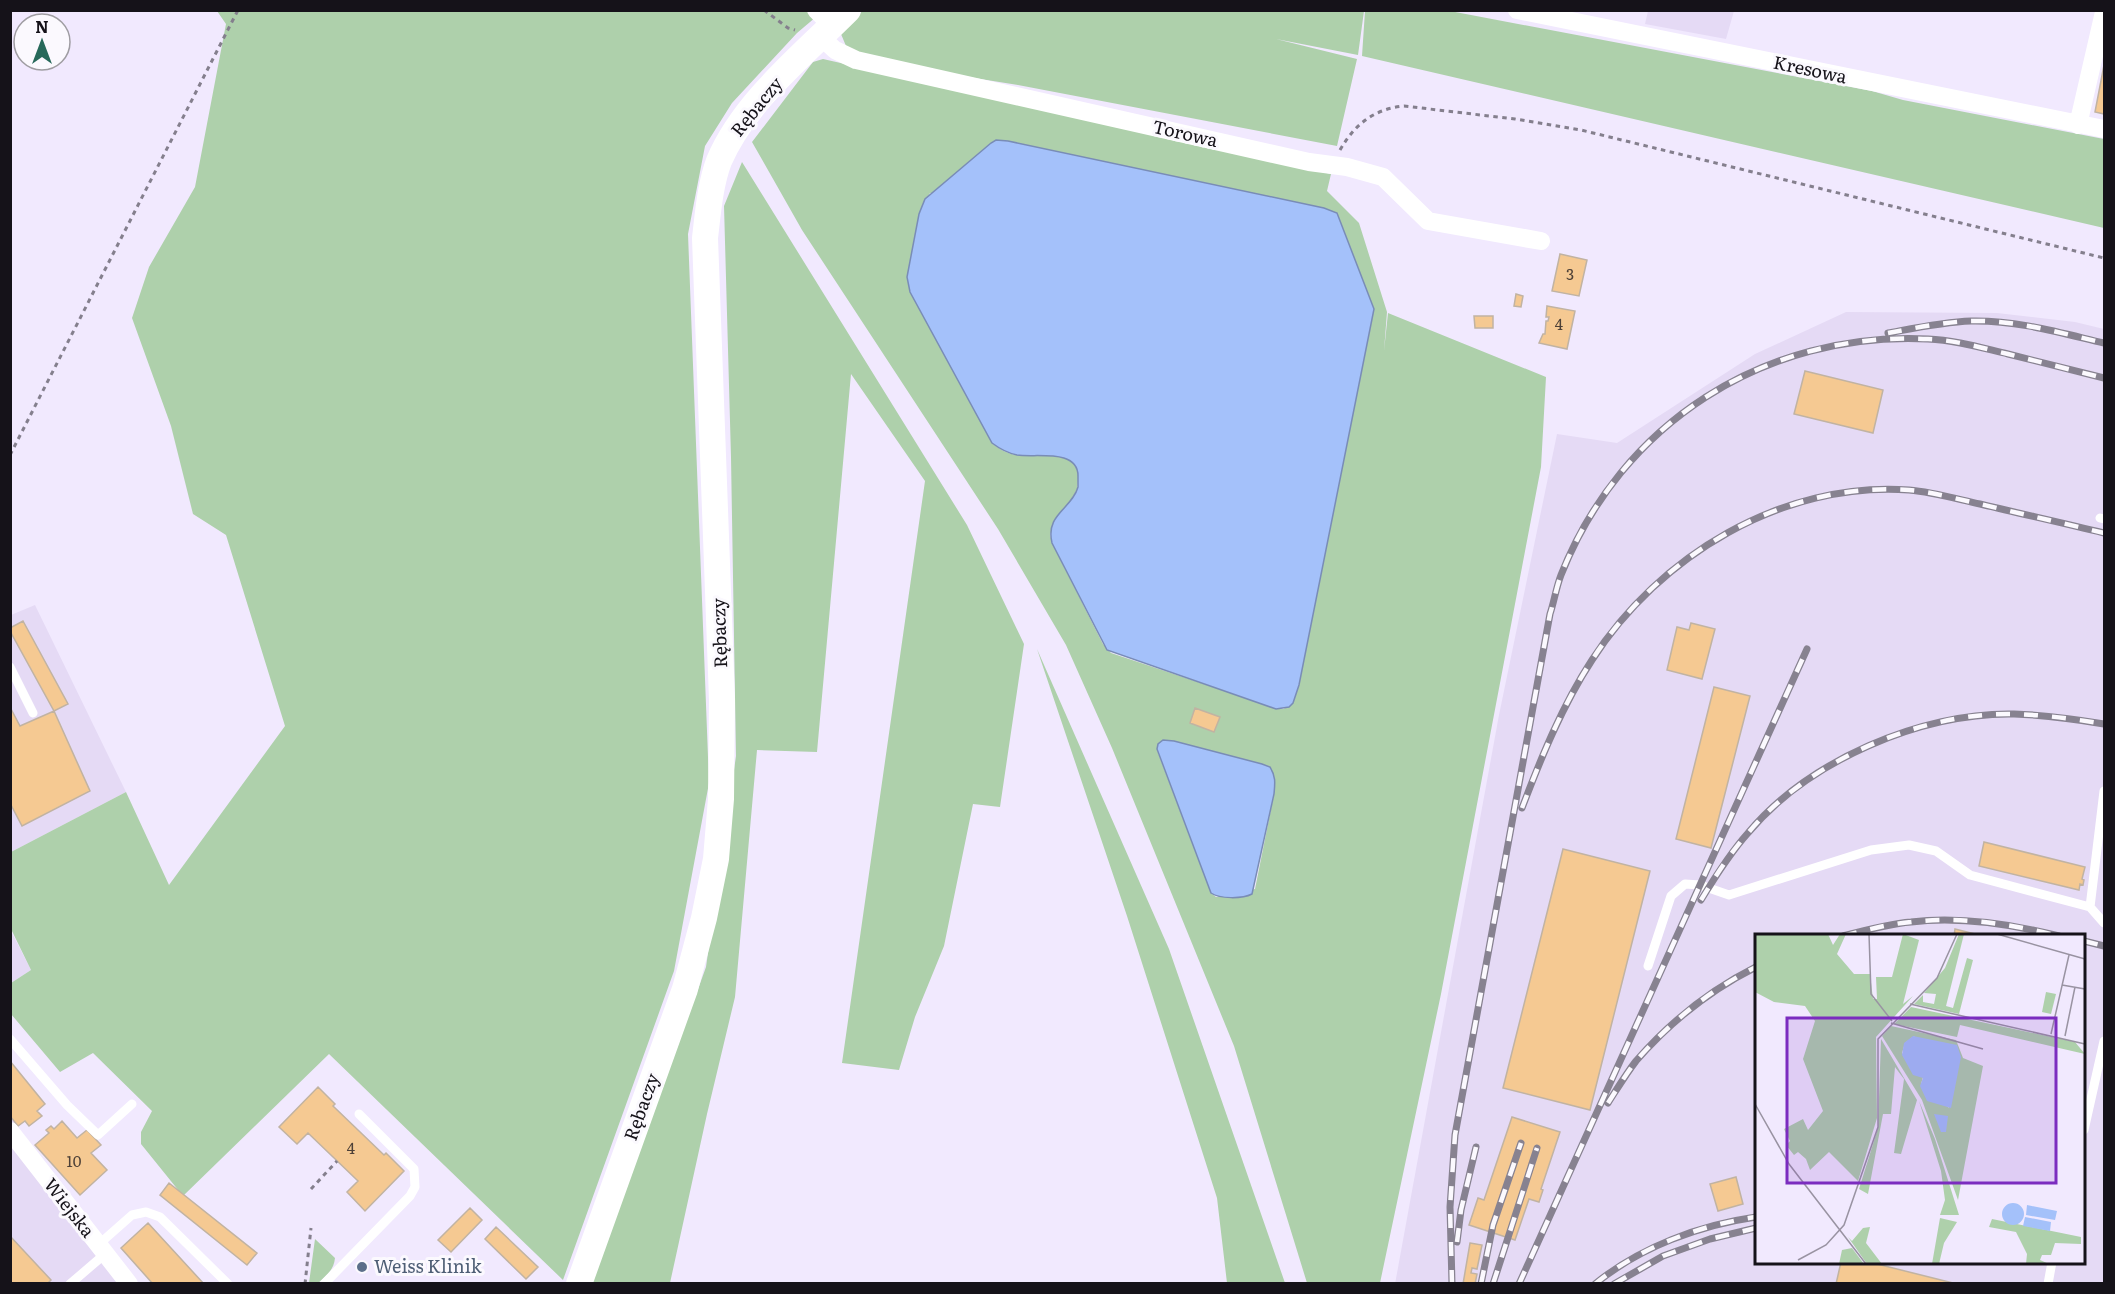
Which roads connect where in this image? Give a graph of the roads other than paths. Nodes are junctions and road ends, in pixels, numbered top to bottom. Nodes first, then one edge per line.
1 (1516, 10) edge
2 (2104, 12) edge
3 (823, 23) edge
4 (2078, 125) junction
5 (2104, 129) edge
6 (1541, 241) dead end
7 (10, 667) edge
8 (33, 712) dead end
9 (2104, 791) edge
10 (2090, 907) junction
11 (2104, 923) edge
12 (1648, 966) dead end
13 (10, 1039) edge
14 (2104, 1041) edge
15 (132, 1104) dead end
16 (359, 1114) dead end
17 (2085, 1126) edge
18 (10, 1131) edge
19 (102, 1250) junction
20 (2052, 1264) edge
21 (70, 1284) edge
22 (129, 1284) edge
23 (228, 1284) edge
24 (324, 1284) edge
25 (579, 1284) edge
26 (2048, 1284) edge

1 - 4 street, Kresowa
2 - 4 street
3 - 6 street, Torowa
3 - 25 street, Rębaczy
4 - 5 street, Kresowa
7 - 8 lane
9 - 10 lane
10 - 11 lane
10 - 12 lane
13 - 15 lane
14 - 17 lane
16 - 24 lane
18 - 19 street, Wiejska
19 - 21 lane
19 - 22 street, Wiejska
19 - 23 lane
20 - 26 lane

